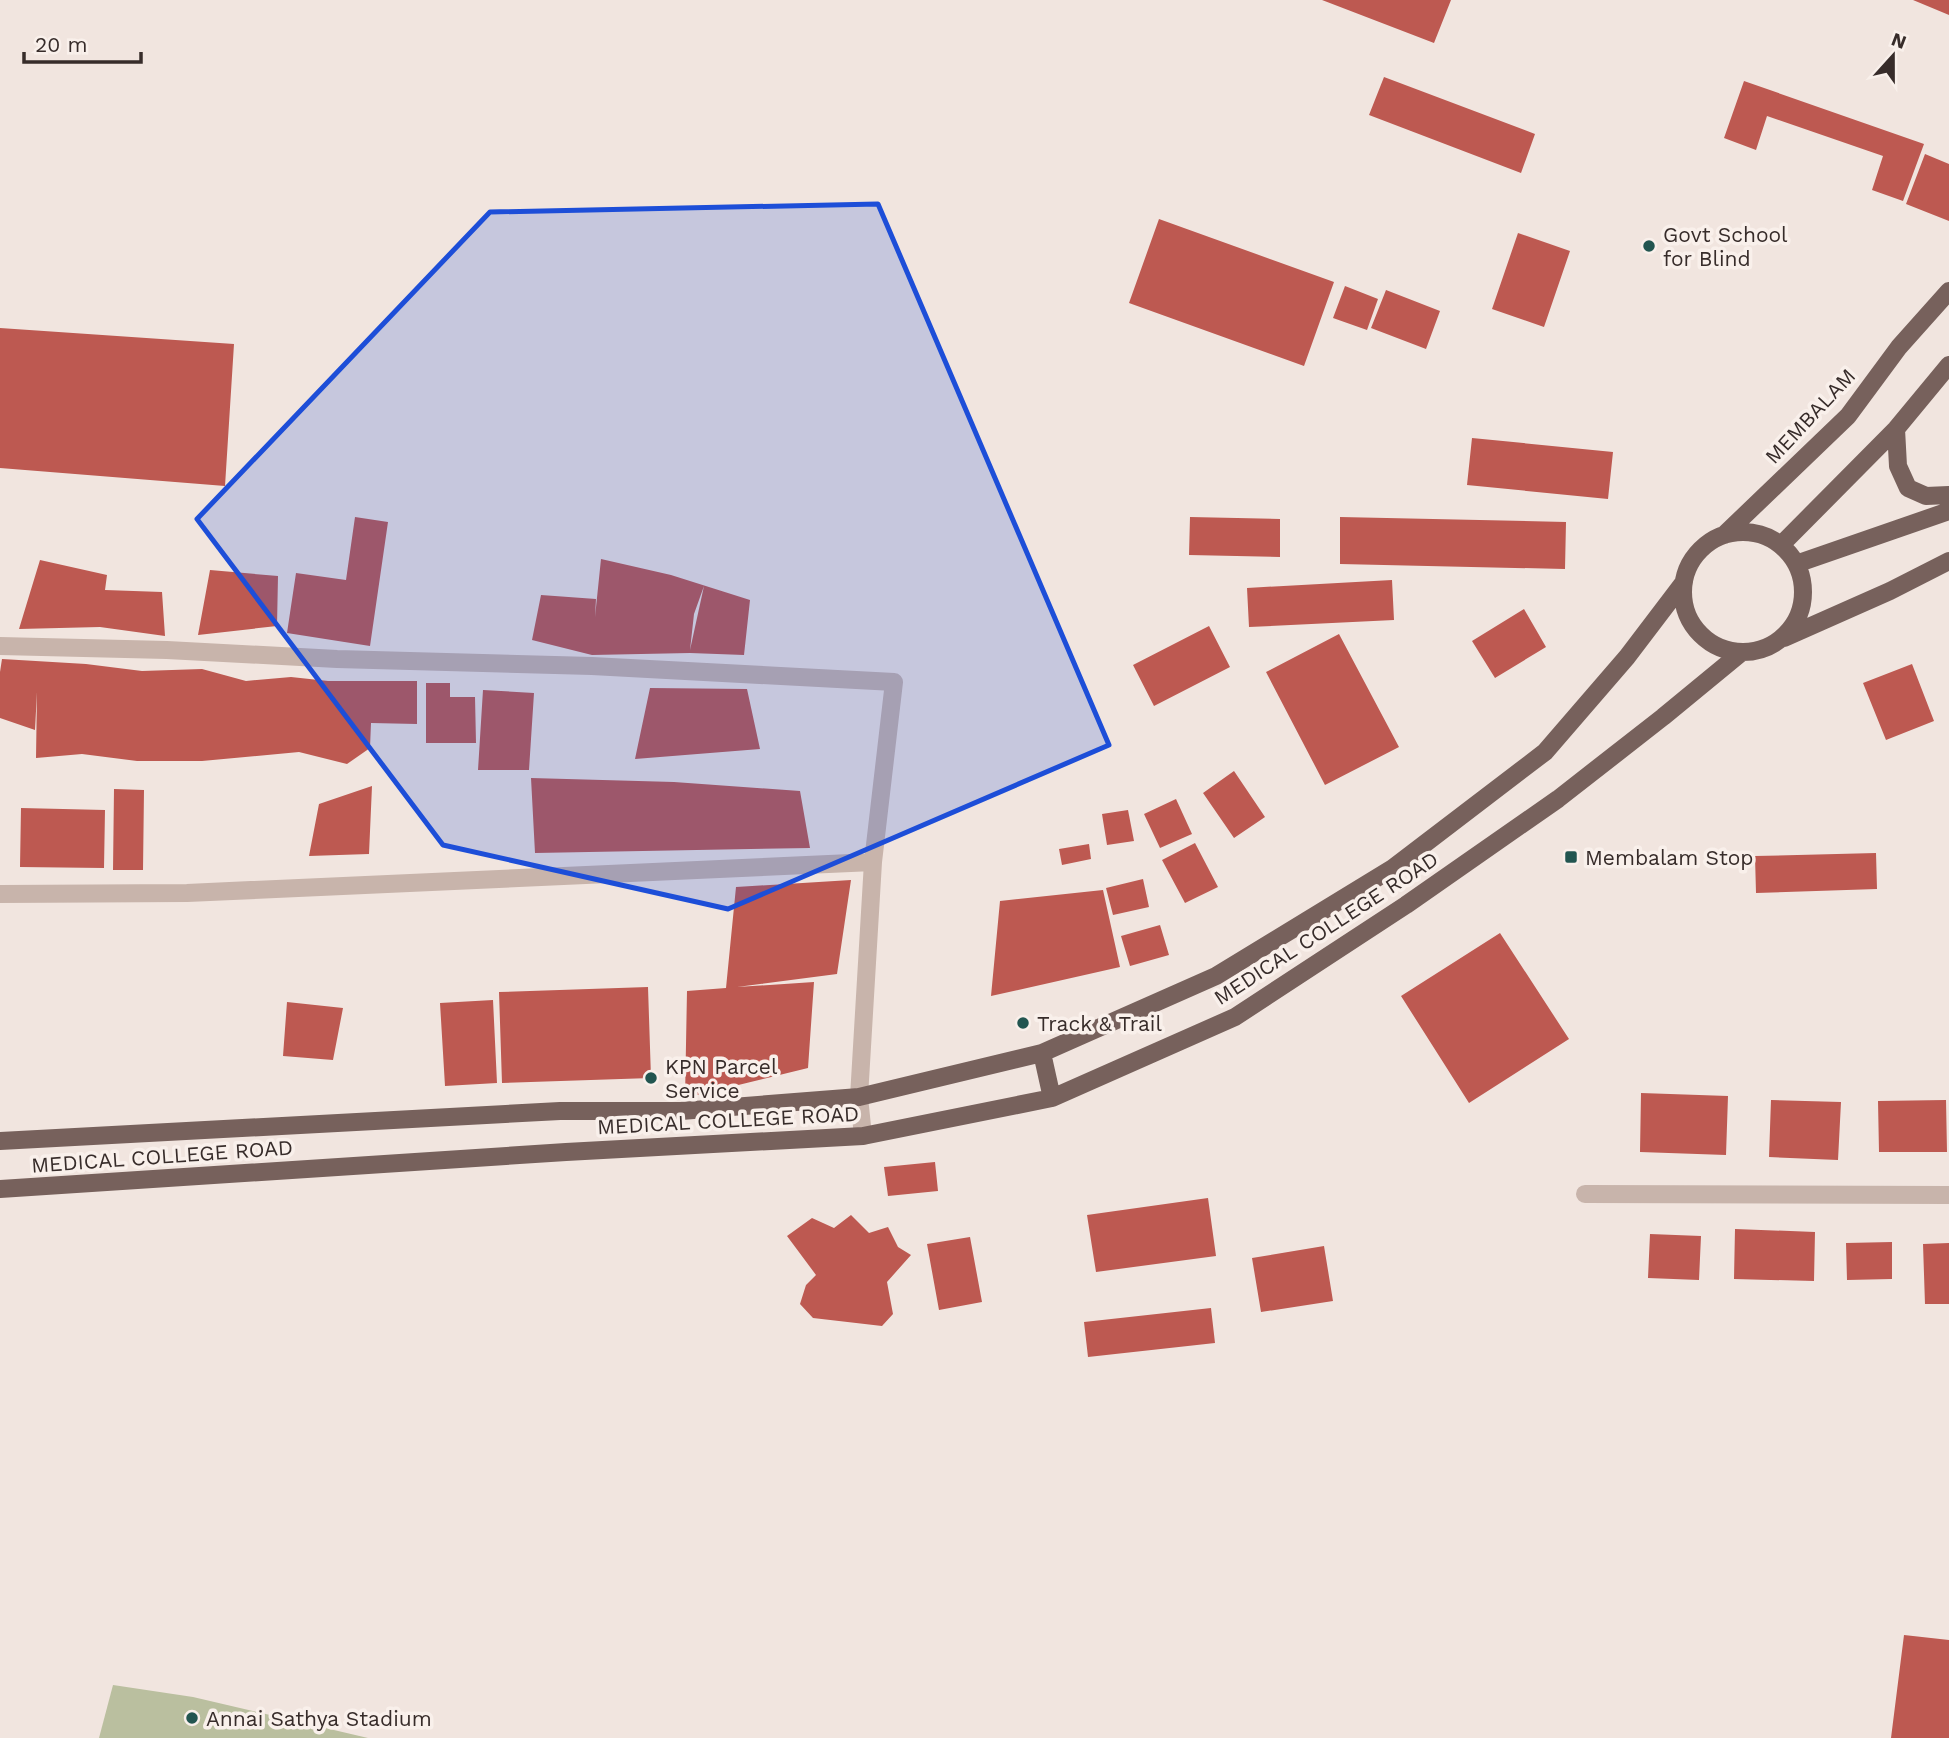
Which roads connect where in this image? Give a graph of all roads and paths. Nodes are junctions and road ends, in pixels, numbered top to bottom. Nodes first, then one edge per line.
1 (1946, 294) edge
2 (1949, 365) edge
3 (1896, 429) junction
4 (1949, 495) edge
5 (1949, 511) edge
6 (1724, 535) junction
7 (1781, 545) junction
8 (1949, 561) edge
9 (1796, 564) junction
10 (1684, 582) junction
11 (1781, 639) junction
12 (0, 646) edge
13 (1742, 652) junction
14 (873, 862) junction
15 (0, 894) edge
16 (1042, 1053) junction
17 (859, 1097) junction
18 (1052, 1098) junction
19 (863, 1136) junction
20 (0, 1142) edge
21 (0, 1189) edge
22 (1584, 1194) dead end
23 (1949, 1195) edge

1 - 6 main road, MEMBALAM
2 - 3 main road
3 - 4 main road
3 - 7 main road
5 - 9 main road
6 - 7 main road
6 - 10 main road
7 - 9 main road
8 - 11 main road
9 - 11 main road
10 - 13 main road
10 - 16 main road, MEDICAL COLLEGE ROAD
11 - 13 main road
12 - 14 street
13 - 18 main road, MEDICAL COLLEGE ROAD
14 - 15 street
14 - 17 street
16 - 17 main road, MEDICAL COLLEGE ROAD
16 - 18 main road
17 - 19 street
17 - 20 main road, MEDICAL COLLEGE ROAD
18 - 19 main road, MEDICAL COLLEGE ROAD
19 - 21 main road, MEDICAL COLLEGE ROAD
22 - 23 street

